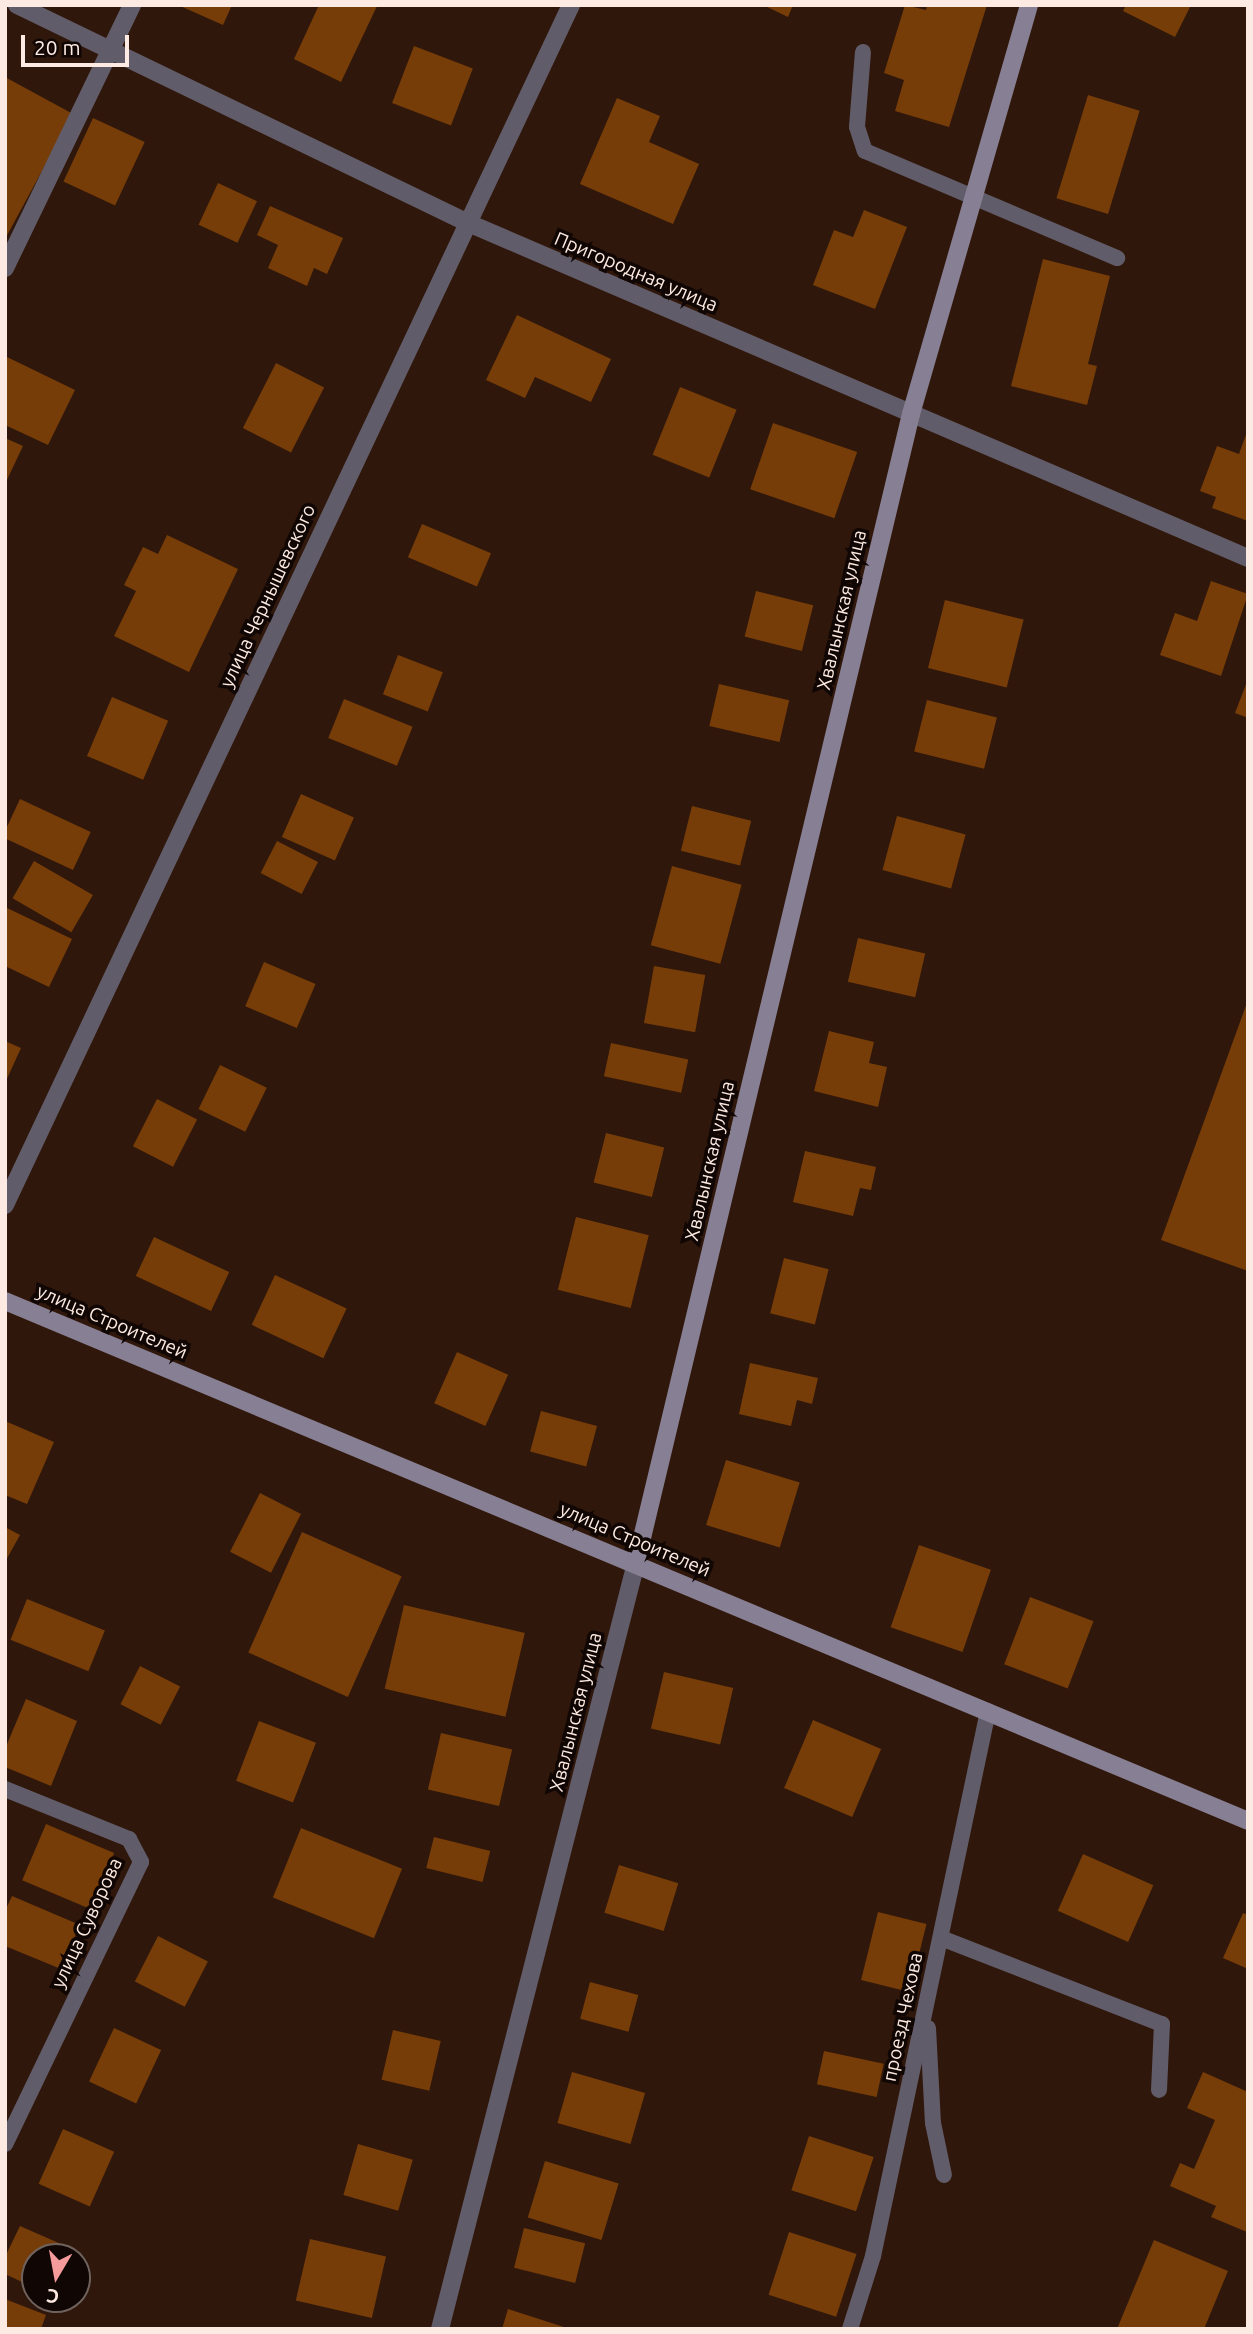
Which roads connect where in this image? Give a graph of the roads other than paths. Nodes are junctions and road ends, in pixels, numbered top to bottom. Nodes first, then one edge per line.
1 (17, 5) edge
2 (132, 5) edge
3 (571, 5) edge
4 (1029, 5) edge
5 (112, 51) junction
6 (863, 52) dead end
7 (974, 196) junction
8 (466, 222) junction
9 (1117, 258) dead end
10 (5, 268) edge
11 (911, 414) junction
12 (1248, 558) edge
13 (5, 1205) edge
14 (5, 1301) edge
15 (636, 1563) junction
16 (988, 1712) junction
17 (5, 1789) edge
18 (1248, 1821) edge
19 (941, 1938) junction
20 (932, 1977) junction
21 (1158, 2090) dead end
22 (5, 2144) edge
23 (944, 2175) dead end
24 (440, 2329) edge
25 (849, 2329) edge

1 - 5 street, Пригородная улица
2 - 5 street
3 - 8 street, улица Чернышевского
4 - 7 street, Хвалынская улица
5 - 8 street, Пригородная улица
5 - 10 street
6 - 7 lane
7 - 9 lane
7 - 11 street, Хвалынская улица
8 - 11 street, Пригородная улица
8 - 13 street, улица Чернышевского
11 - 12 street, Пригородная улица
11 - 15 street, Хвалынская улица
14 - 15 street, улица Строителей
15 - 16 street, улица Строителей
15 - 24 street, Хвалынская улица
16 - 18 street, улица Строителей
16 - 19 lane, проезд Чехова
17 - 22 lane, улица Суворова
19 - 20 lane, проезд Чехова
19 - 21 lane
20 - 23 lane
20 - 25 lane, проезд Чехова

